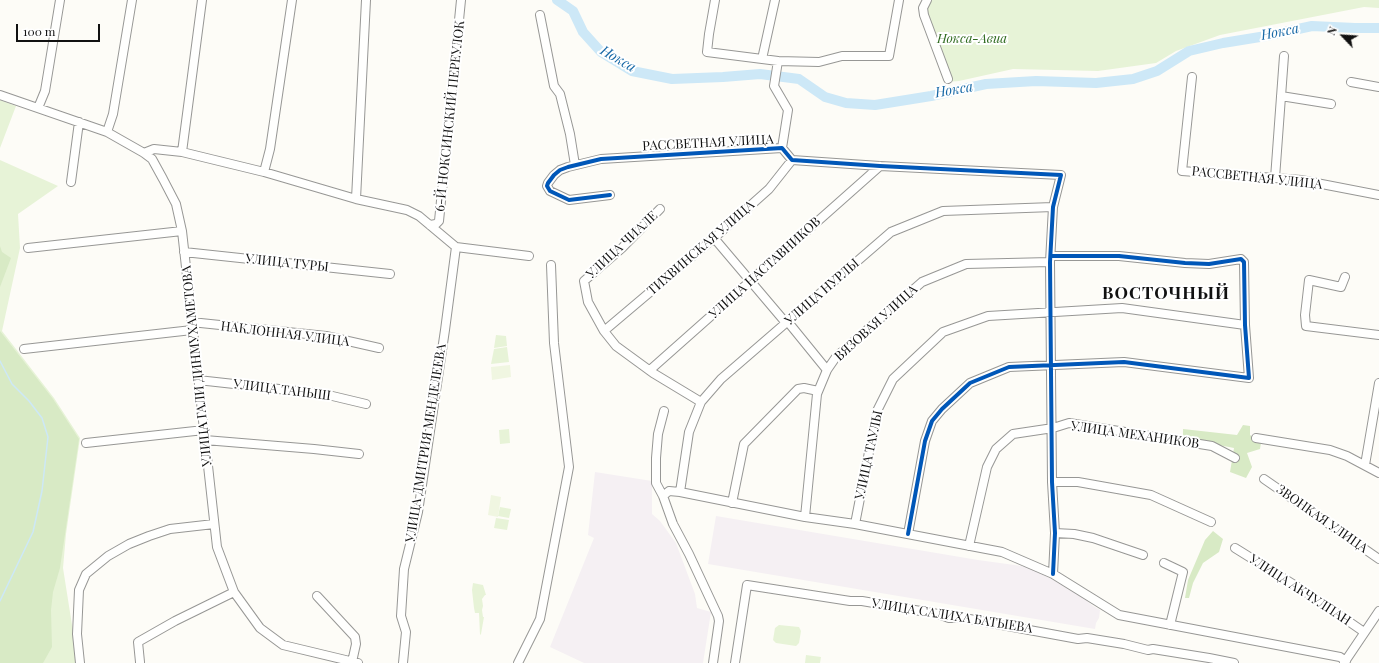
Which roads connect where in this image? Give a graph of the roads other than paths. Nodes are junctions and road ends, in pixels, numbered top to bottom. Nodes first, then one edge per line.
1 (60, 0) edge
2 (132, 0) edge
3 (202, 0) edge
4 (292, 0) edge
5 (366, 0) edge
6 (461, 0) edge
7 (715, 0) edge
8 (775, 0) edge
9 (899, 0) edge
10 (928, 0) edge
11 (540, 15) dead end
12 (1284, 56) dead end
13 (762, 59) junction
14 (778, 61) junction
15 (1192, 77) dead end
16 (948, 80) dead end
17 (1351, 82) dead end
18 (1379, 87) edge
19 (0, 95) edge
20 (1281, 96) junction
21 (1331, 104) dead end
22 (38, 108) junction
23 (78, 122) junction
24 (107, 132) junction
25 (782, 148) junction
26 (182, 152) junction
27 (144, 153) junction
28 (792, 160) junction
29 (575, 165) junction
30 (880, 166) junction
31 (264, 172) junction
32 (1275, 178) junction
33 (71, 182) dead end
34 (610, 195) dead end
35 (1379, 195) edge
36 (356, 198) junction
37 (1053, 207) junction
38 (660, 209) dead end
39 (430, 225) junction
40 (182, 230) junction
41 (714, 238) junction
42 (456, 247) junction
43 (28, 248) dead end
44 (184, 252) junction
45 (529, 256) dead end
46 (1051, 259) junction
47 (551, 265) dead end
48 (390, 274) dead end
49 (1345, 277) dead end
50 (750, 282) junction
51 (1050, 313) junction
52 (786, 322) junction
53 (1245, 325) junction
54 (192, 326) junction
55 (604, 330) junction
56 (1379, 335) edge
57 (379, 348) dead end
58 (24, 349) dead end
59 (1052, 365) junction
60 (650, 370) junction
61 (827, 370) junction
62 (198, 380) junction
63 (1379, 383) edge
64 (818, 391) junction
65 (701, 402) junction
66 (366, 404) dead end
67 (664, 411) dead end
68 (1053, 428) junction
69 (204, 430) junction
70 (1256, 438) dead end
71 (205, 440) junction
72 (86, 443) dead end
73 (359, 454) dead end
74 (1235, 458) dead end
75 (1365, 465) junction
76 (1379, 473) edge
77 (1264, 479) dead end
78 (1052, 482) junction
79 (680, 492) junction
80 (663, 496) junction
81 (732, 503) junction
82 (805, 517) junction
83 (1211, 522) dead end
84 (214, 524) junction
85 (855, 524) junction
86 (1055, 533) junction
87 (908, 534) junction
88 (969, 546) junction
89 (1235, 548) dead end
90 (1143, 555) dead end
91 (1379, 559) edge
92 (1164, 563) dead end
93 (1053, 574) junction
94 (234, 592) junction
95 (317, 596) dead end
96 (1379, 610) edge
97 (1170, 624) junction
98 (1364, 632) junction
99 (140, 662) dead end
100 (355, 662) edge
101 (1345, 662) edge
102 (80, 663) edge
103 (403, 663) edge
104 (518, 663) edge
105 (713, 663) edge
106 (735, 663) edge
107 (1234, 663) edge

1 - 22 street
2 - 24 street
3 - 26 street
4 - 31 street
5 - 36 street
6 - 39 street, 6-Й НОКСИНСКИЙ ПЕРЕУЛОК
7 - 13 street
8 - 13 street
9 - 14 street
10 - 16 street
11 - 29 street
12 - 20 street
13 - 14 street
14 - 25 street
15 - 32 street, РАССВЕТНАЯ УЛИЦА
17 - 18 street
19 - 22 street, УЛИЦА ГАЛИ ДИНМУХАМЕТОВА
20 - 21 street
20 - 32 street
22 - 23 street, УЛИЦА ГАЛИ ДИНМУХАМЕТОВА
23 - 24 street, УЛИЦА ГАЛИ ДИНМУХАМЕТОВА
23 - 33 street
24 - 27 street, УЛИЦА ГАЛИ ДИНМУХАМЕТОВА
25 - 28 street, РАССВЕТНАЯ УЛИЦА
25 - 29 street, РАССВЕТНАЯ УЛИЦА
26 - 27 street
26 - 31 street
27 - 40 street, УЛИЦА ГАЛИ ДИНМУХАМЕТОВА
28 - 30 street
28 - 41 street, ТИХВИНСКАЯ УЛИЦА
29 - 34 street, РАССВЕТНАЯ УЛИЦА
30 - 37 street
30 - 50 street, УЛИЦА НАСТАВНИКОВ
31 - 36 street
32 - 35 street, РАССВЕТНАЯ УЛИЦА
36 - 39 street
37 - 46 street
37 - 52 street, УЛИЦА НУРЛЫ
38 - 55 street, УЛИЦА ЧИАЛЕ
39 - 42 street
40 - 43 street
40 - 44 street, УЛИЦА ГАЛИ ДИНМУХАМЕТОВА
41 - 50 street
41 - 55 street, ТИХВИНСКАЯ УЛИЦА
42 - 45 street
42 - 103 street, УЛИЦА ДМИТРИЯ МЕНДЕЛЕЕВА
44 - 48 street, УЛИЦА ТУРЫ
44 - 54 street, УЛИЦА ГАЛИ ДИНМУХАМЕТОВА
46 - 51 street
46 - 53 street, ВЯЗОВАЯ УЛИЦА
46 - 61 street, ВЯЗОВАЯ УЛИЦА
47 - 104 street
49 - 56 street
50 - 52 street
50 - 60 street, УЛИЦА НАСТАВНИКОВ
51 - 53 street, УЛИЦА ТАУЛЫ
51 - 59 street
51 - 85 street, УЛИЦА ТАУЛЫ
52 - 61 street
52 - 65 street, УЛИЦА НУРЛЫ
53 - 59 street
54 - 57 street, НАКЛОННАЯ УЛИЦА
54 - 58 street, НАКЛОННАЯ УЛИЦА
54 - 62 street, УЛИЦА ГАЛИ ДИНМУХАМЕТОВА
55 - 60 street
59 - 68 street
59 - 87 street
60 - 65 street
61 - 64 street, ВЯЗОВАЯ УЛИЦА
62 - 66 street, УЛИЦА ТАНЫШ
62 - 69 street, УЛИЦА ГАЛИ ДИНМУХАМЕТОВА
63 - 75 street
64 - 81 street
64 - 82 street, ВЯЗОВАЯ УЛИЦА
65 - 79 street, УЛИЦА НУРЛЫ
67 - 80 street
68 - 74 street, УЛИЦА МЕХАНИКОВ
68 - 78 street
68 - 88 street, УЛИЦА МЕХАНИКОВ
69 - 71 street, УЛИЦА ГАЛИ ДИНМУХАМЕТОВА
69 - 72 street
70 - 75 street
71 - 73 street
71 - 84 street, УЛИЦА ГАЛИ ДИНМУХАМЕТОВА
75 - 76 street
77 - 91 street, ЗВОНКАЯ УЛИЦА
78 - 83 street
78 - 86 street
79 - 80 street
79 - 81 street
80 - 105 street
81 - 82 street
82 - 85 street
84 - 94 street, УЛИЦА ГАЛИ ДИНМУХАМЕТОВА
84 - 102 street
85 - 87 street
86 - 90 street
86 - 93 street
87 - 88 street
88 - 93 street
89 - 98 street, УЛИЦА АКЧУЛПАН
92 - 97 street
93 - 97 street
94 - 99 street
94 - 100 street, УЛИЦА ГАЛИ ДИНМУХАМЕТОВА
95 - 100 street
96 - 98 street
97 - 101 street
98 - 101 street
106 - 107 street, УЛИЦА САЛИХА БАТЫЕВА

